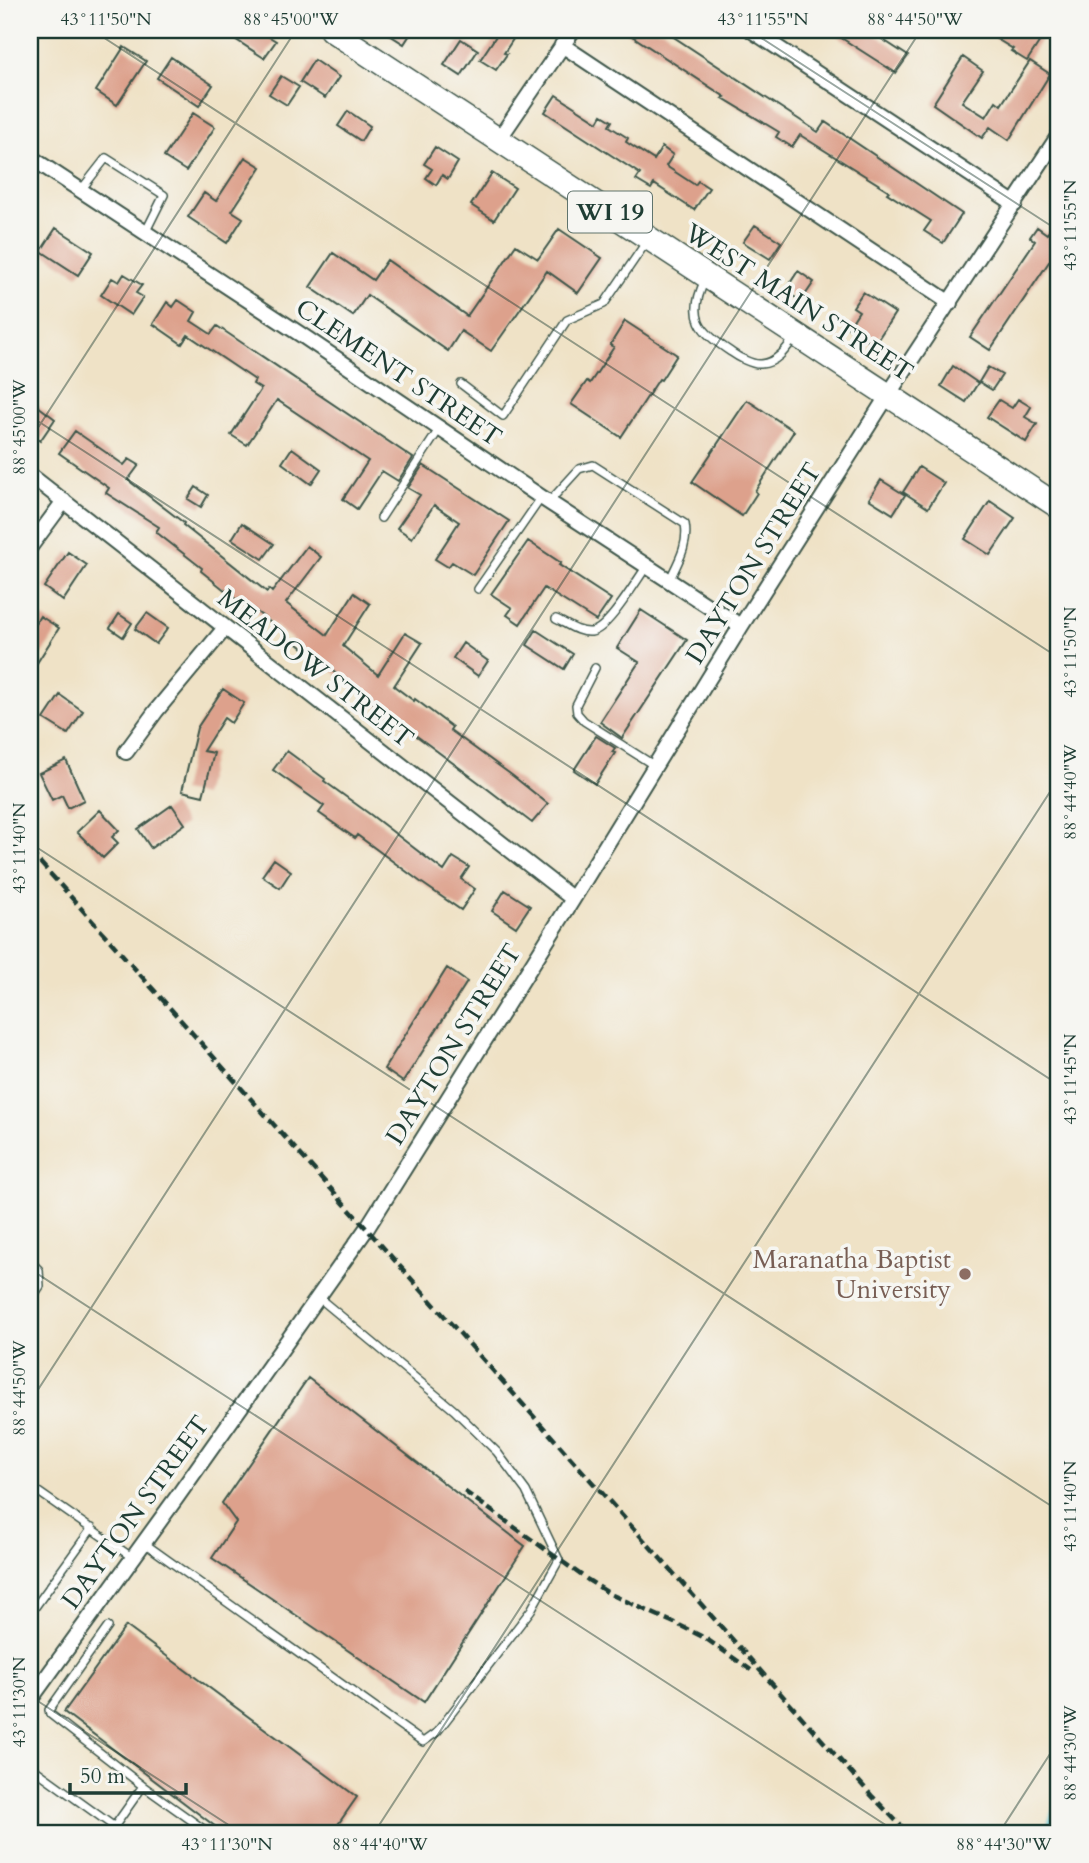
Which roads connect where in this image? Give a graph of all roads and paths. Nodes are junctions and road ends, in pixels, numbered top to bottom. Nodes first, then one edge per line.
1 (331, 30) edge
2 (573, 30) edge
3 (751, 30) edge
4 (562, 45) junction
5 (1059, 135) edge
6 (499, 139) junction
7 (30, 157) edge
8 (80, 191) junction
9 (1015, 204) junction
10 (145, 233) junction
11 (649, 238) junction
12 (707, 276) junction
13 (950, 303) junction
14 (797, 335) junction
15 (461, 384) dead end
16 (888, 395) junction
17 (440, 428) junction
18 (30, 475) edge
19 (545, 500) junction
20 (64, 501) junction
21 (1059, 507) edge
22 (381, 518) dead end
23 (30, 547) edge
24 (647, 566) junction
25 (669, 581) junction
26 (478, 589) dead end
27 (556, 619) dead end
28 (741, 626) junction
29 (225, 628) junction
30 (595, 668) dead end
31 (126, 752) dead end
32 (655, 766) junction
33 (573, 899) junction
34 (30, 1261) edge
35 (318, 1297) junction
36 (30, 1301) edge
37 (30, 1486) edge
38 (92, 1528) junction
39 (144, 1543) junction
40 (133, 1558) junction
41 (30, 1614) edge
42 (108, 1627) dead end
43 (30, 1700) edge
44 (30, 1766) edge
45 (143, 1786) junction
46 (114, 1827) junction
47 (123, 1833) edge
48 (209, 1833) edge

1 - 6 main road, WEST MAIN STREET / WI 19
2 - 4 street
3 - 9 street
4 - 6 street
4 - 13 street
5 - 9 street, DAYTON STREET
6 - 11 main road, WEST MAIN STREET / WI 19
7 - 8 street, CLEMENT STREET
8 - 10 street, CLEMENT STREET
8 - 10 lane
9 - 13 street, DAYTON STREET
10 - 17 street, CLEMENT STREET
11 - 12 main road, WEST MAIN STREET / WI 19
11 - 15 lane
12 - 14 main road, WEST MAIN STREET / WI 19
12 - 14 lane
13 - 16 street, DAYTON STREET
14 - 16 main road, WEST MAIN STREET / WI 19
16 - 21 main road, WEST MAIN STREET / WI 19
16 - 28 street, DAYTON STREET
17 - 19 street, CLEMENT STREET
17 - 22 lane
18 - 20 street, MEADOW STREET
19 - 24 street, CLEMENT STREET
19 - 25 lane
19 - 26 lane
20 - 23 street
20 - 29 street, MEADOW STREET
24 - 25 street, CLEMENT STREET
24 - 27 lane
25 - 28 street, CLEMENT STREET
28 - 32 street, DAYTON STREET
29 - 31 street
29 - 33 street, MEADOW STREET
30 - 32 lane
32 - 33 street, DAYTON STREET
33 - 35 street, DAYTON STREET
34 - 36 lane
35 - 39 street, DAYTON STREET
35 - 39 lane
37 - 38 lane
38 - 40 lane
38 - 41 lane
39 - 40 street, DAYTON STREET
40 - 43 street, DAYTON STREET
42 - 45 lane
44 - 46 lane
45 - 46 lane
45 - 48 lane
46 - 47 lane

